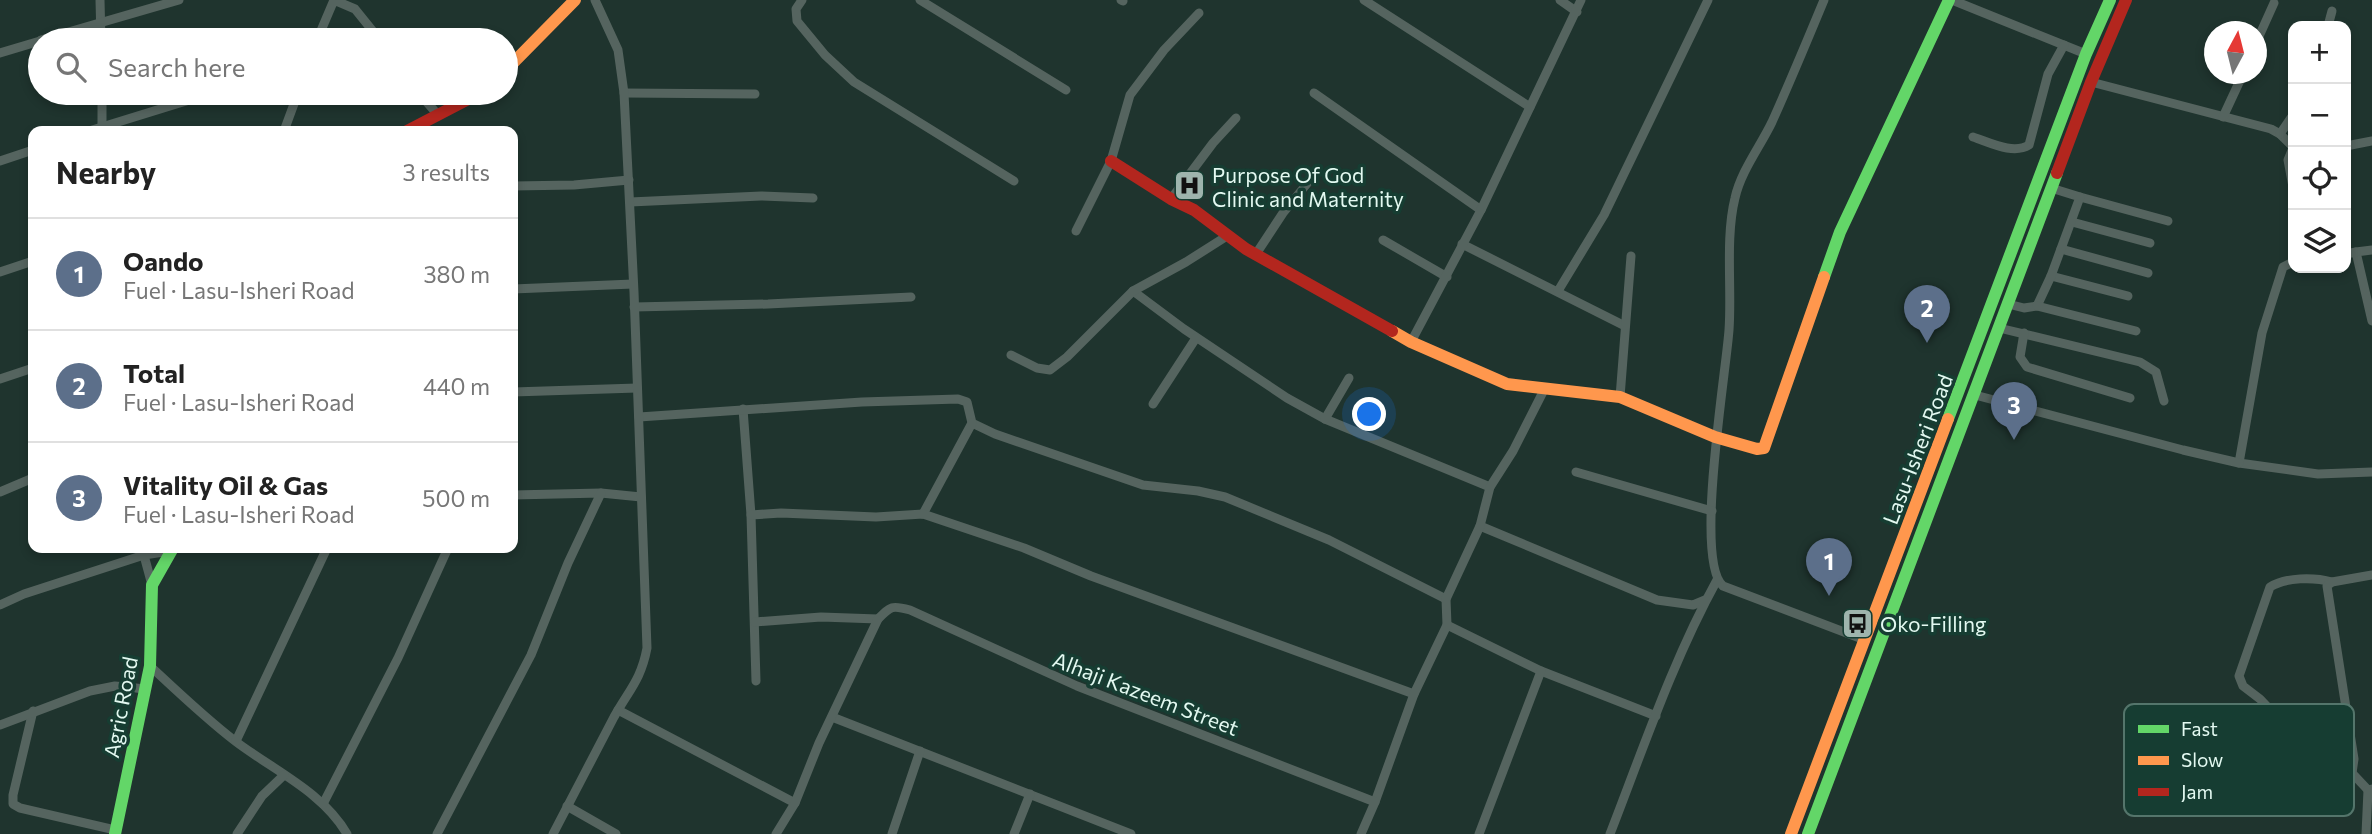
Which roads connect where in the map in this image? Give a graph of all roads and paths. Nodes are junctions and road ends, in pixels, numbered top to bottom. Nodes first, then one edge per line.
1 (100, 0) edge
2 (179, 0) edge
3 (575, 0) edge
4 (595, 0) edge
5 (802, 0) edge
6 (920, 0) edge
7 (1364, 0) edge
8 (1560, 0) edge
9 (1581, 0) edge
10 (1709, 0) edge
11 (1824, 0) edge
12 (1951, 0) edge
13 (2110, 0) edge
14 (2126, 0) edge
15 (2274, 3) dead end
16 (2332, 11) dead end
17 (1577, 12) junction
18 (1199, 13) dead end
19 (2266, 21) edge
20 (2329, 21) edge
21 (100, 22) junction
22 (80, 28) edge
23 (100, 28) edge
24 (322, 28) edge
25 (370, 28) edge
26 (28, 44) edge
27 (2064, 45) junction
28 (0, 53) edge
29 (2086, 54) junction
30 (518, 58) edge
31 (2091, 82) junction
32 (2238, 84) edge
33 (1066, 90) dead end
34 (624, 93) junction
35 (1314, 93) dead end
36 (755, 94) dead end
37 (102, 105) edge
38 (175, 105) edge
39 (294, 105) edge
40 (429, 105) edge
41 (457, 105) edge
42 (1530, 107) junction
43 (438, 115) junction
44 (2223, 117) junction
45 (1236, 118) dead end
46 (2288, 122) edge
47 (102, 126) edge
48 (111, 126) edge
49 (286, 126) edge
50 (413, 126) edge
51 (2280, 134) junction
52 (1973, 137) dead end
53 (2372, 141) edge
54 (2351, 145) edge
55 (2292, 147) edge
56 (28, 152) edge
57 (0, 161) edge
58 (1111, 161) junction
59 (629, 180) junction
60 (1310, 180) dead end
61 (1014, 181) dead end
62 (518, 186) edge
63 (2051, 188) junction
64 (2080, 197) junction
65 (813, 198) dead end
66 (1171, 198) junction
67 (630, 202) junction
68 (1481, 210) junction
69 (2168, 221) dead end
70 (2072, 222) junction
71 (1076, 231) dead end
72 (1227, 236) junction
73 (1383, 240) dead end
74 (2150, 243) dead end
75 (1462, 244) junction
76 (2061, 249) junction
77 (2372, 250) edge
78 (2356, 252) junction
79 (2351, 253) edge
80 (1256, 254) junction
81 (1631, 256) dead end
82 (28, 263) edge
83 (2288, 263) edge
84 (0, 272) edge
85 (2148, 273) dead end
86 (2051, 276) junction
87 (1447, 277) junction
88 (633, 284) junction
89 (518, 289) edge
90 (1133, 291) junction
91 (1558, 291) junction
92 (2128, 296) dead end
93 (911, 297) dead end
94 (2008, 304) junction
95 (2037, 306) junction
96 (634, 307) junction
97 (2372, 321) edge
98 (1625, 326) junction
99 (1999, 328) junction
100 (2136, 331) dead end
101 (2024, 333) junction
102 (1196, 338) junction
103 (1411, 342) junction
104 (1011, 355) dead end
105 (28, 370) edge
106 (1349, 378) dead end
107 (0, 379) edge
108 (637, 388) junction
109 (1545, 388) junction
110 (518, 392) edge
111 (1975, 395) junction
112 (1620, 397) junction
113 (2130, 398) dead end
114 (2164, 401) dead end
115 (1153, 404) dead end
116 (743, 409) junction
117 (639, 417) junction
118 (1325, 419) junction
119 (972, 423) junction
120 (1715, 437) junction
121 (2239, 463) junction
122 (2372, 471) edge
123 (1576, 472) dead end
124 (28, 480) edge
125 (1490, 487) junction
126 (0, 492) edge
127 (601, 493) junction
128 (518, 495) edge
129 (641, 498) junction
130 (1712, 511) junction
131 (923, 514) junction
132 (751, 515) junction
133 (1480, 526) junction
134 (140, 553) edge
135 (143, 553) edge
136 (169, 553) edge
137 (325, 553) edge
138 (446, 553) edge
139 (2372, 575) edge
140 (1717, 580) junction
141 (2332, 582) junction
142 (152, 585) junction
143 (1446, 599) junction
144 (1705, 600) junction
145 (0, 605) edge
146 (878, 619) junction
147 (755, 622) junction
148 (1447, 625) junction
149 (1865, 640) junction
150 (150, 666) junction
151 (1541, 671) junction
152 (756, 681) dead end
153 (146, 689) junction
154 (1414, 694) junction
155 (2265, 704) edge
156 (2345, 704) edge
157 (618, 710) junction
158 (33, 711) junction
159 (1656, 716) junction
160 (832, 717) junction
161 (0, 725) edge
162 (236, 741) junction
163 (920, 751) junction
164 (284, 775) junction
165 (2354, 775) edge
166 (2370, 789) edge
167 (1030, 794) junction
168 (1375, 802) junction
169 (795, 803) junction
170 (323, 804) junction
171 (567, 806) junction
172 (115, 832) edge
173 (237, 834) edge
174 (347, 834) edge
175 (437, 834) edge
176 (553, 834) edge
177 (616, 834) edge
178 (776, 834) edge
179 (892, 834) edge
180 (1014, 834) edge
181 (1131, 834) edge
182 (1361, 834) edge
183 (1479, 834) edge
184 (1610, 834) edge
185 (1791, 834) edge
186 (1808, 834) edge
187 (2366, 834) edge

1 - 21 street
2 - 21 street
3 - 30 main road
4 - 34 street
5 - 61 street
6 - 33 street
7 - 42 street
8 - 17 street
9 - 17 street
10 - 91 street
11 - 120 street
12 - 27 street
12 - 120 main road
13 - 29 main road, Lasu-Isheri Road
14 - 31 main road, Lasu-Isheri Road
15 - 19 street
16 - 20 street
17 - 42 street
18 - 58 street
21 - 22 street
21 - 23 street
24 - 25 street
26 - 28 street
27 - 29 street
27 - 52 street
29 - 149 main road, Lasu-Isheri Road
31 - 44 street
31 - 63 main road, Lasu-Isheri Road
32 - 44 street
34 - 36 street
34 - 59 street
35 - 68 street
37 - 47 street
38 - 48 street
39 - 49 street
40 - 43 street
41 - 43 main road
42 - 68 street
43 - 50 main road
44 - 51 street
45 - 66 street
46 - 51 street
51 - 55 street
53 - 54 street
56 - 57 street
58 - 66 main road
58 - 71 street
59 - 62 street
59 - 67 street
60 - 80 street
63 - 64 street
63 - 94 main road, Lasu-Isheri Road
64 - 69 street
64 - 70 street
65 - 67 street
66 - 72 main road
67 - 88 street
68 - 75 street
70 - 74 street
70 - 76 street
72 - 80 main road
72 - 90 street
73 - 87 street
75 - 87 street
75 - 91 street
76 - 85 street
76 - 86 street
77 - 78 street
78 - 79 street
78 - 97 street
80 - 103 main road
81 - 98 street
82 - 84 street
83 - 121 street
86 - 92 street
86 - 95 street
87 - 103 street
88 - 89 street
88 - 96 street
90 - 102 street
90 - 104 street
91 - 98 street
93 - 96 street
94 - 95 street
94 - 99 main road, Lasu-Isheri Road
95 - 100 street
96 - 108 street
98 - 112 street
99 - 101 street
99 - 111 main road, Lasu-Isheri Road
101 - 113 street
101 - 114 street
102 - 115 street
102 - 118 street
103 - 109 main road
105 - 107 street
106 - 118 street
108 - 110 street
108 - 117 street
109 - 112 main road
109 - 125 street
111 - 121 street
111 - 186 main road, Lasu-Isheri Road
112 - 120 main road
116 - 117 street
116 - 119 street
116 - 132 street
117 - 129 street
118 - 125 street
119 - 131 street
119 - 143 street
120 - 130 street
121 - 122 street
123 - 130 street
124 - 126 street
125 - 133 street
127 - 128 street
127 - 129 street
127 - 175 street
129 - 157 street
130 - 140 street
131 - 132 street
131 - 154 street
132 - 147 street
133 - 143 street
133 - 144 street
134 - 145 street
135 - 142 street
136 - 142 main road
137 - 162 street
138 - 170 street
139 - 141 street
140 - 144 street
140 - 149 street
141 - 155 street
141 - 156 street
142 - 150 main road, Agric Road
143 - 148 street
144 - 159 street
146 - 147 street
146 - 160 street
146 - 168 street, Alhaji Kazeem Street
147 - 152 street
148 - 151 street
148 - 154 street
149 - 185 main road, Lasu-Isheri Road
150 - 153 main road, Agric Road
150 - 162 street
151 - 159 street
151 - 183 street
153 - 158 street
153 - 172 main road, Agric Road
154 - 168 street
157 - 169 street
157 - 171 street
158 - 161 street
158 - 172 street
159 - 184 street
160 - 163 street
160 - 169 street
162 - 164 street
163 - 167 street
163 - 179 street
164 - 170 street
164 - 173 street
165 - 166 street
166 - 187 street
167 - 180 street
167 - 181 street
168 - 182 street
169 - 178 street
170 - 174 street
171 - 176 street
171 - 177 street

